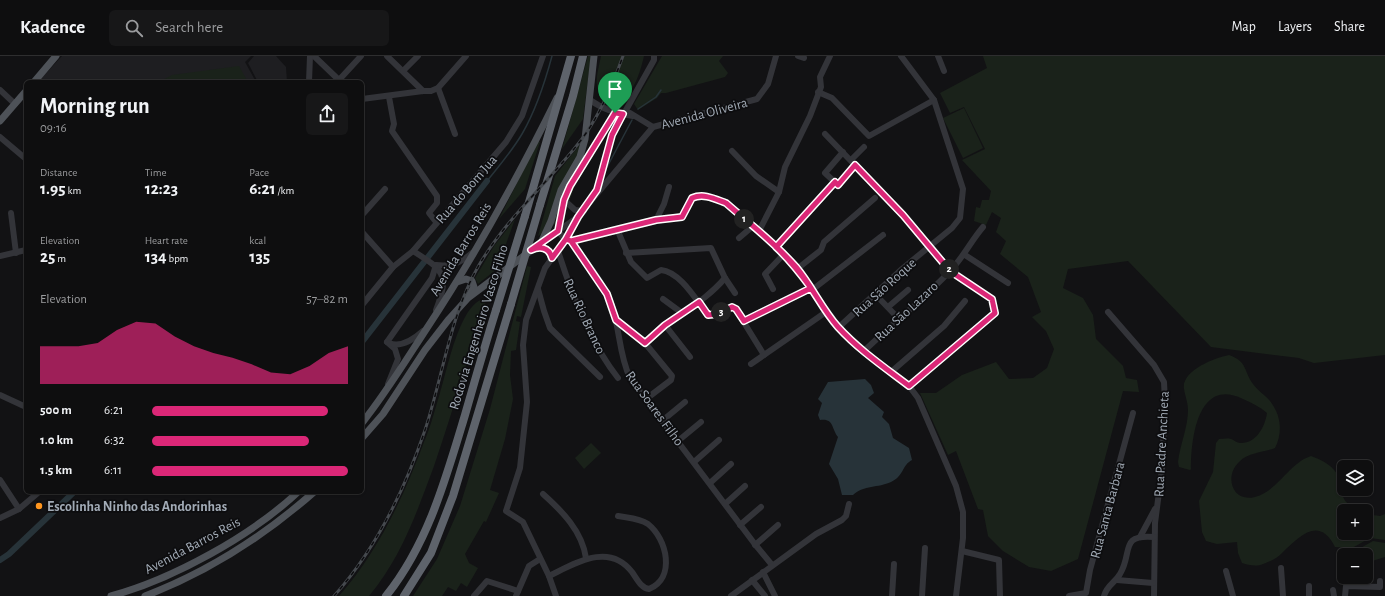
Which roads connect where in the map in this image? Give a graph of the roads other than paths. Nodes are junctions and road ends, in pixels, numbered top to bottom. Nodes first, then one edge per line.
1 (56, 56) edge
2 (310, 56) edge
3 (314, 56) edge
4 (361, 56) edge
5 (387, 56) edge
6 (418, 56) edge
7 (466, 56) edge
8 (543, 56) edge
9 (571, 56) edge
10 (582, 56) edge
11 (594, 56) edge
12 (776, 56) edge
13 (830, 56) edge
14 (901, 56) edge
15 (938, 56) edge
16 (655, 57) edge
17 (403, 71) junction
18 (944, 71) dead end
19 (36, 80) edge
20 (309, 80) edge
21 (339, 80) edge
22 (341, 80) edge
23 (566, 80) junction
24 (438, 88) junction
25 (0, 90) edge
26 (423, 91) junction
27 (818, 92) junction
28 (24, 94) edge
29 (389, 97) junction
30 (364, 100) edge
31 (590, 100) junction
32 (934, 100) junction
33 (15, 104) junction
34 (626, 108) junction
35 (615, 113) junction
36 (623, 114) junction
37 (633, 116) junction
38 (0, 121) edge
39 (652, 127) junction
40 (455, 134) dead end
41 (825, 134) dead end
42 (0, 137) edge
43 (864, 146) dead end
44 (732, 151) dead end
45 (843, 152) junction
46 (24, 157) edge
47 (853, 162) junction
48 (837, 183) junction
49 (669, 187) dead end
50 (385, 189) dead end
51 (779, 192) junction
52 (876, 198) dead end
53 (564, 200) junction
54 (590, 202) junction
55 (584, 211) junction
56 (11, 213) dead end
57 (364, 213) edge
58 (578, 217) junction
59 (656, 220) junction
60 (436, 222) junction
61 (753, 226) junction
62 (983, 227) dead end
63 (617, 229) junction
64 (558, 231) junction
65 (759, 231) junction
66 (364, 234) edge
67 (883, 235) dead end
68 (739, 238) dead end
69 (568, 240) junction
70 (541, 243) junction
71 (776, 247) junction
72 (930, 247) junction
73 (476, 250) junction
74 (531, 250) junction
75 (24, 251) edge
76 (413, 251) junction
77 (558, 251) junction
78 (16, 253) junction
79 (626, 254) junction
80 (784, 254) junction
81 (965, 255) junction
82 (0, 256) edge
83 (552, 258) junction
84 (433, 263) junction
85 (392, 267) junction
86 (797, 268) junction
87 (950, 271) junction
88 (725, 278) junction
89 (457, 282) junction
90 (1008, 283) dead end
91 (538, 287) junction
92 (773, 289) dead end
93 (812, 289) junction
94 (908, 290) dead end
95 (735, 293) dead end
96 (875, 294) junction
97 (468, 298) junction
98 (663, 299) dead end
99 (965, 301) dead end
100 (364, 302) edge
101 (699, 302) junction
102 (888, 307) junction
103 (826, 312) junction
104 (1108, 312) dead end
105 (682, 313) junction
106 (898, 318) junction
107 (433, 319) junction
108 (616, 320) junction
109 (744, 321) junction
110 (665, 325) junction
111 (838, 327) junction
112 (426, 329) junction
113 (387, 342) junction
114 (645, 343) junction
115 (863, 352) junction
116 (764, 355) junction
117 (690, 357) dead end
118 (751, 364) dead end
119 (891, 372) junction
120 (600, 377) dead end
121 (618, 378) dead end
122 (909, 386) junction
123 (0, 395) edge
124 (384, 395) junction
125 (646, 399) junction
126 (685, 402) dead end
127 (24, 406) edge
128 (1133, 414) dead end
129 (364, 420) edge
130 (662, 421) junction
131 (701, 422) dead end
132 (364, 436) edge
133 (719, 440) dead end
134 (678, 441) junction
135 (694, 462) junction
136 (731, 464) dead end
137 (0, 480) edge
138 (710, 483) junction
139 (745, 486) dead end
140 (37, 494) edge
141 (295, 494) edge
142 (312, 494) edge
143 (543, 494) dead end
144 (725, 504) junction
145 (849, 504) dead end
146 (761, 506) dead end
147 (1157, 506) junction
148 (19, 509) junction
149 (618, 516) dead end
150 (0, 518) edge
151 (740, 524) junction
152 (778, 525) dead end
153 (1140, 536) junction
154 (1154, 537) junction
155 (755, 544) junction
156 (925, 548) dead end
157 (962, 551) junction
158 (586, 558) junction
159 (540, 559) junction
160 (894, 564) dead end
161 (772, 565) junction
162 (1281, 568) dead end
163 (1226, 571) dead end
164 (763, 572) junction
165 (549, 576) junction
166 (752, 580) junction
167 (1117, 580) junction
168 (1153, 583) junction
169 (1380, 584) dead end
170 (1309, 586) dead end
171 (517, 594) edge
172 (1089, 595) edge
173 (112, 596) edge
174 (145, 596) edge
175 (386, 596) edge
176 (404, 596) edge
177 (474, 596) edge
178 (556, 596) edge
179 (731, 596) edge
180 (765, 596) edge
181 (775, 596) edge
182 (892, 596) edge
183 (922, 596) edge
184 (956, 596) edge
185 (1000, 596) edge
186 (1071, 596) edge
187 (1104, 596) edge
188 (1154, 596) edge
189 (1233, 596) edge
190 (1283, 596) edge
191 (1309, 596) edge
192 (1345, 596) edge

1 - 19 main road
2 - 20 street
3 - 21 street
4 - 22 street
5 - 17 street
6 - 17 street
7 - 24 street
8 - 60 street, Rua do Bom Jua
9 - 23 highway, Rodovia Engenheiro Vasco Filho
10 - 176 highway, Rodovia Engenheiro Vasco Filho, bridge
11 - 31 main road
12 - 39 street, Avenida Oliveira
13 - 27 street
14 - 32 street
15 - 18 street
16 - 34 street
17 - 26 street
23 - 73 main road, Avenida Barros Reis
23 - 175 highway, Rodovia Engenheiro Vasco Filho, bridge
24 - 26 street
24 - 40 street
25 - 33 street
26 - 29 street
27 - 32 street
27 - 51 street
28 - 33 main road
29 - 30 street
29 - 60 street
31 - 35 street
31 - 70 main road
32 - 72 street, Rua São Roque
33 - 38 main road
34 - 36 street
34 - 37 street
35 - 36 street
35 - 53 street
36 - 37 street
36 - 54 street
37 - 39 street
39 - 54 street, Avenida Oliveira
41 - 45 street
42 - 46 street
43 - 47 street
44 - 51 street
45 - 47 street
45 - 48 street
47 - 48 street
47 - 72 street
48 - 71 street
49 - 59 street
50 - 57 street
51 - 65 street
52 - 86 street
53 - 55 street
53 - 64 street
54 - 55 street
55 - 58 street
56 - 78 street
58 - 64 street
58 - 69 street
59 - 61 street
59 - 63 street
60 - 76 street, Rua do Bom Jua
61 - 65 street
61 - 68 street
62 - 81 street, Rua São Lazaro
63 - 69 street
63 - 79 street
64 - 69 street, Rua Soares Filho
64 - 70 street
65 - 71 street
66 - 85 street
67 - 93 street
69 - 77 street
69 - 108 street, Rua Soares Filho
70 - 74 main road, Avenida Barros Reis
71 - 80 street
72 - 87 street
72 - 96 street, Rua São Roque
73 - 84 street
73 - 89 main road, Avenida Barros Reis
74 - 83 main road
74 - 97 main road, Avenida Barros Reis
75 - 78 street
76 - 84 street
76 - 85 street, Rua do Bom Jua
77 - 83 street
77 - 121 street, Rua Rio Branco
78 - 82 street
79 - 88 street
79 - 101 street
80 - 86 street
80 - 92 street
81 - 87 street, Rua São Lazaro
81 - 90 street
83 - 91 street
84 - 107 street
84 - 113 street
85 - 100 street, Rua do Bom Jua
86 - 93 street
87 - 106 street, Rua São Lazaro
87 - 122 street
88 - 95 street
88 - 101 street
89 - 97 main road
89 - 107 main road, Avenida Barros Reis
91 - 120 street
91 - 159 street
93 - 103 street
93 - 109 street
94 - 102 street
96 - 102 street
96 - 111 street, Rua São Roque
97 - 132 main road, Avenida Barros Reis
98 - 105 street
99 - 119 street
101 - 105 street
101 - 109 street
102 - 106 street
103 - 111 street
103 - 116 street
104 - 147 street, Rua Padre Anchieta
105 - 110 street
106 - 115 street, Rua São Lazaro
107 - 112 main road, Avenida Barros Reis
108 - 114 street
108 - 125 street, Rua Soares Filho
109 - 116 street
110 - 114 street
110 - 117 street
111 - 115 street
112 - 113 street
112 - 124 main road, Avenida Barros Reis
113 - 124 street
114 - 125 street
115 - 119 street
116 - 118 street
119 - 122 street
122 - 157 street
123 - 127 street
124 - 129 main road, Avenida Barros Reis
125 - 130 street, Rua Soares Filho
126 - 130 street
128 - 172 street, Rua Santa Barbara
130 - 134 street, Rua Soares Filho
131 - 134 street
133 - 135 street
134 - 135 street, Rua Soares Filho
135 - 138 street, Rua Soares Filho
136 - 138 street
137 - 148 street
138 - 144 street, Rua Soares Filho
139 - 144 street
140 - 148 street
141 - 173 main road, Avenida Barros Reis
142 - 174 main road, Avenida Barros Reis
143 - 158 street
144 - 151 street, Rua Soares Filho
145 - 161 street
146 - 151 street
147 - 153 street
147 - 154 street, Rua Padre Anchieta
148 - 150 street
149 - 158 street
151 - 155 street, Rua Soares Filho
152 - 155 street
153 - 154 street
153 - 167 street
154 - 168 street, Rua Padre Anchieta
155 - 161 street, Rua Soares Filho
156 - 183 street
157 - 184 street
157 - 185 street
158 - 165 street
159 - 165 street
159 - 171 street
160 - 182 street
161 - 164 street
162 - 190 street
163 - 189 street
164 - 166 street
164 - 181 street
165 - 178 street
166 - 179 street
166 - 180 street
167 - 168 street
167 - 187 street
168 - 188 street, Rua Padre Anchieta
169 - 192 street
170 - 191 street
171 - 177 street
172 - 186 street, Rua Santa Barbara

